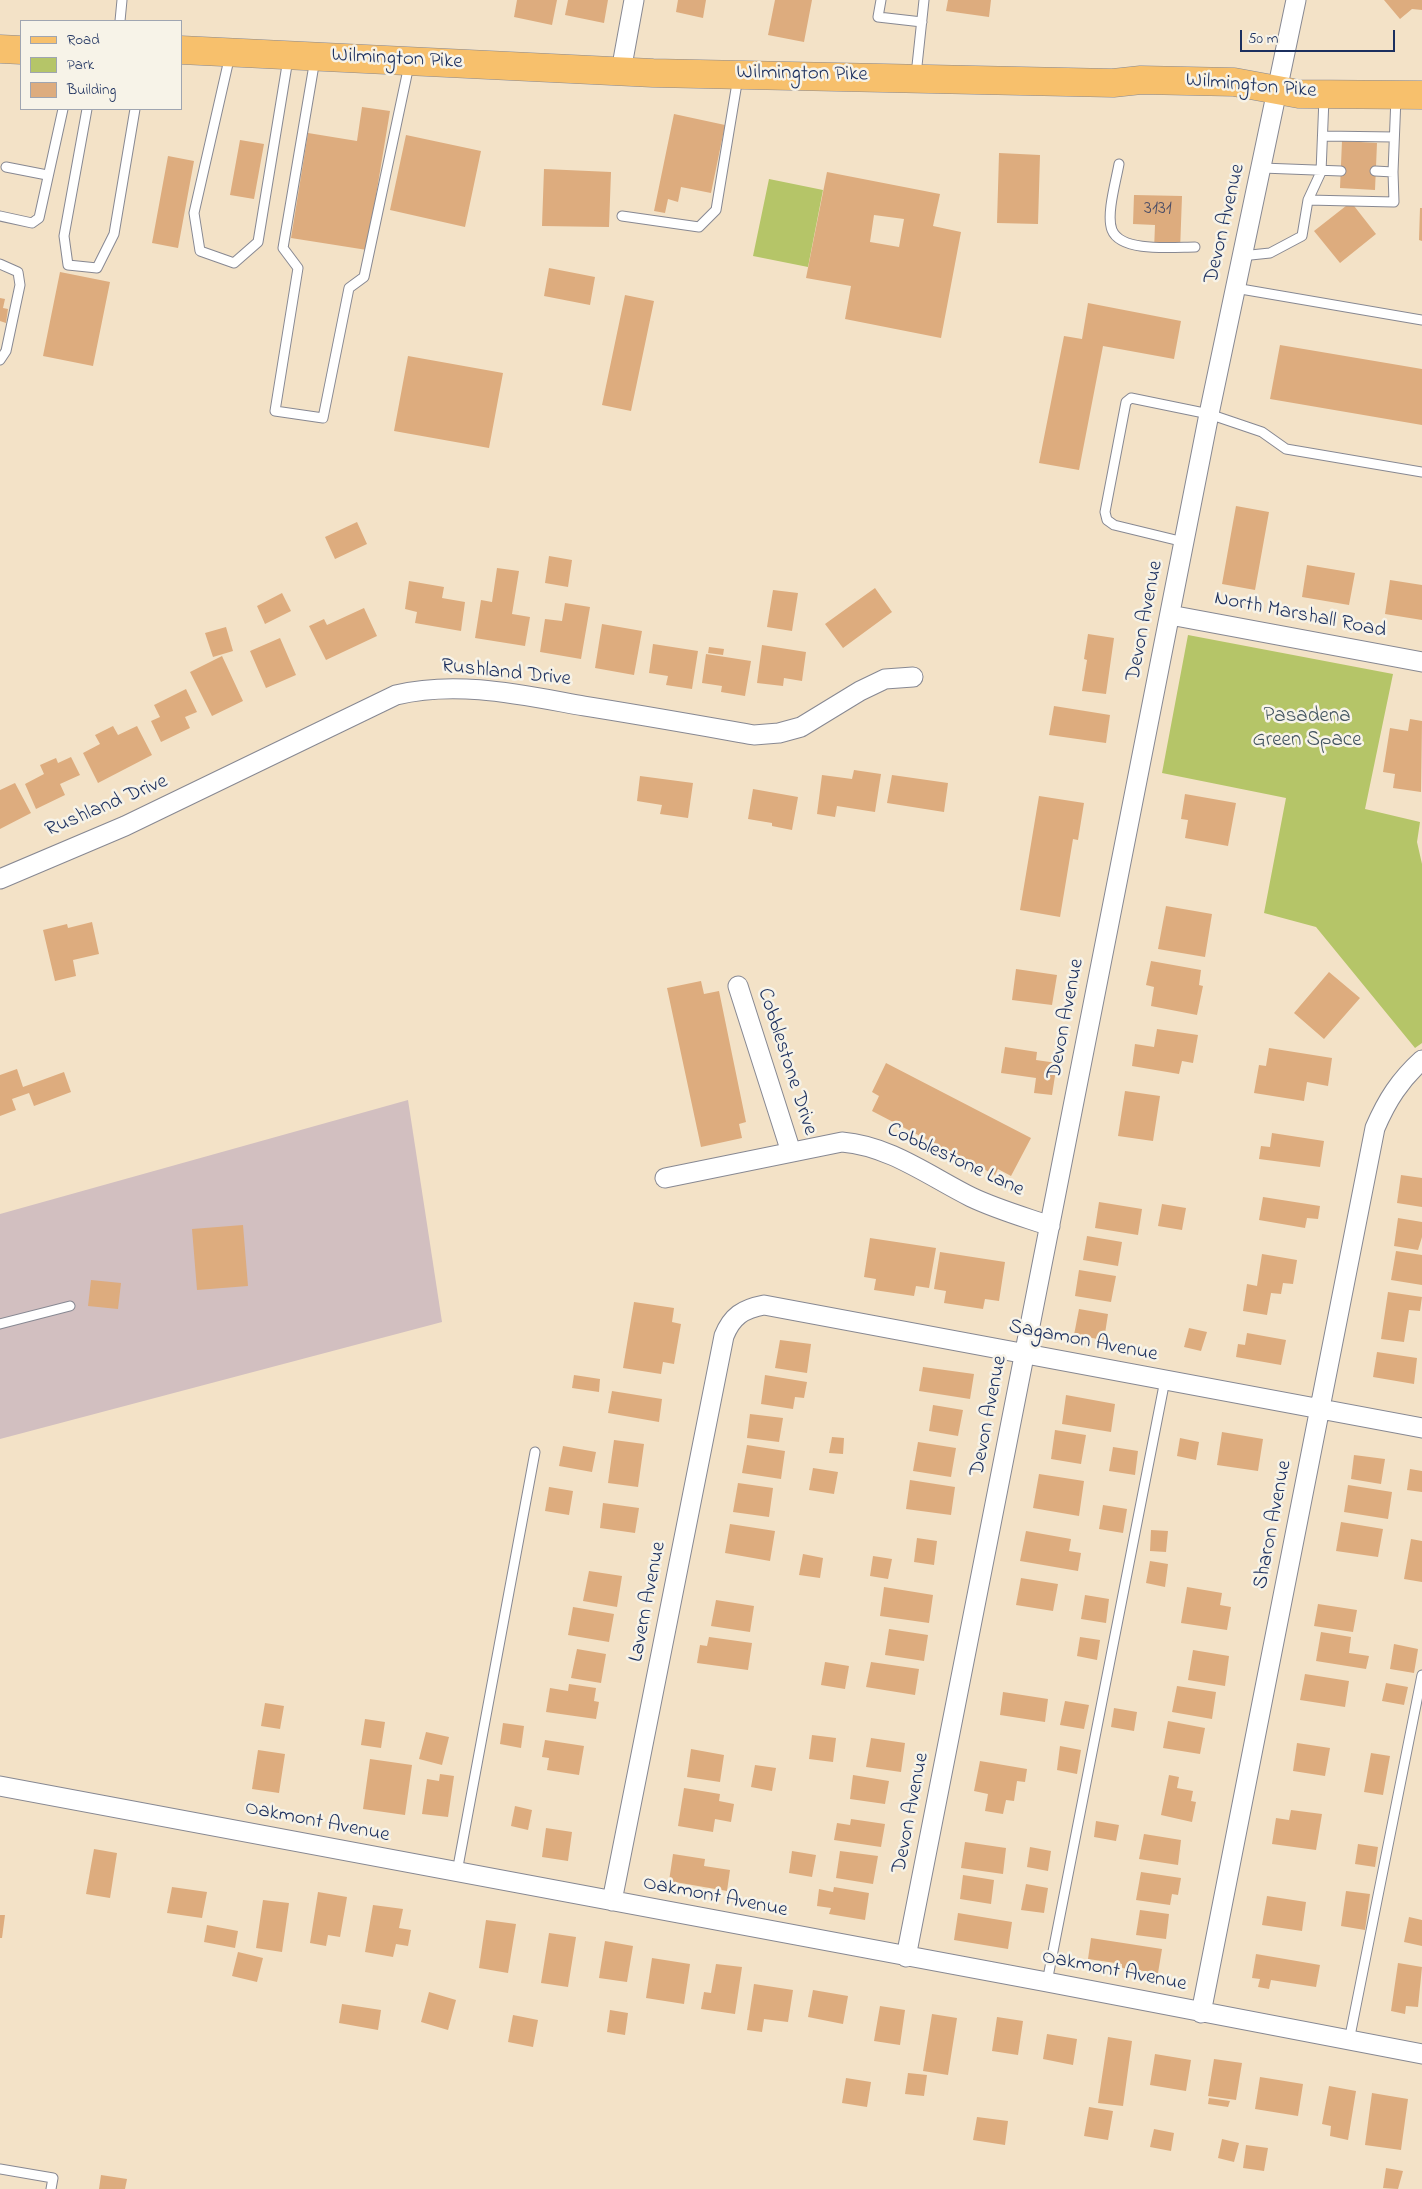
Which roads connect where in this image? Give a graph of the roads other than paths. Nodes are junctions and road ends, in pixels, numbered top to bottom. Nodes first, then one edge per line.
1 (122, 0) edge
2 (634, 0) edge
3 (880, 0) edge
4 (924, 0) edge
5 (1296, 0) edge
6 (120, 20) edge
7 (922, 22) junction
8 (0, 49) edge
9 (20, 50) edge
10 (182, 50) edge
11 (231, 52) junction
12 (288, 55) junction
13 (316, 56) junction
14 (410, 61) junction
15 (621, 71) junction
16 (739, 73) junction
17 (916, 78) junction
18 (1278, 90) junction
19 (1324, 94) junction
20 (1409, 96) edge
21 (63, 110) edge
22 (87, 110) edge
23 (135, 110) edge
24 (1323, 136) junction
25 (1394, 137) junction
26 (1119, 164) dead end
27 (6, 167) dead end
28 (1262, 168) junction
29 (1341, 171) dead end
30 (1375, 171) dead end
31 (1321, 172) junction
32 (1392, 172) junction
33 (47, 175) junction
34 (1308, 200) junction
35 (0, 216) edge
36 (622, 216) dead end
37 (1195, 247) dead end
38 (1241, 256) junction
39 (0, 264) edge
40 (1235, 288) junction
41 (1422, 320) edge
42 (0, 360) edge
43 (1209, 414) junction
44 (1422, 472) edge
45 (1184, 542) junction
46 (1170, 614) junction
47 (1422, 662) edge
48 (913, 677) dead end
49 (0, 879) edge
50 (738, 986) dead end
51 (1422, 1060) edge
52 (791, 1152) junction
53 (665, 1178) dead end
54 (1050, 1226) junction
55 (70, 1306) dead end
56 (738, 1314) joint
57 (0, 1324) edge
58 (1025, 1354) junction
59 (1165, 1380) junction
60 (1320, 1408) junction
61 (1422, 1428) edge
62 (535, 1452) dead end
63 (1422, 1675) edge
64 (0, 1786) edge
65 (457, 1872) junction
66 (612, 1901) junction
67 (906, 1957) junction
68 (1047, 1982) junction
69 (1201, 2013) junction
70 (1349, 2041) junction
71 (1422, 2054) edge
72 (0, 2169) edge
73 (51, 2189) edge

1 - 6 lane
2 - 15 street
3 - 7 lane
4 - 7 lane
5 - 18 street, Devon Avenue
7 - 17 lane
8 - 9 main road
10 - 11 main road, Wilmington Pike
11 - 12 main road, Wilmington Pike
11 - 12 lane
12 - 13 main road, Wilmington Pike
13 - 14 main road, Wilmington Pike
13 - 14 lane
14 - 15 main road, Wilmington Pike
15 - 16 main road, Wilmington Pike
16 - 17 main road, Wilmington Pike
16 - 36 lane
17 - 18 main road, Wilmington Pike
18 - 19 main road, Wilmington Pike
18 - 28 street, Devon Avenue
19 - 20 main road, Wilmington Pike
19 - 24 lane
20 - 25 lane
21 - 33 lane
22 - 23 lane
24 - 25 lane
24 - 31 lane
25 - 32 lane
26 - 37 lane
27 - 33 lane
28 - 31 lane
28 - 38 street, Devon Avenue
29 - 31 lane
30 - 32 lane
31 - 34 lane
32 - 34 lane
33 - 35 lane
34 - 38 lane
38 - 40 street, Devon Avenue
39 - 42 lane
40 - 41 lane
40 - 43 street, Devon Avenue
43 - 44 lane
43 - 45 street, Devon Avenue
43 - 45 lane
45 - 46 street, Devon Avenue
46 - 47 street, North Marshall Road
46 - 54 street, Devon Avenue
48 - 49 street, Rushland Drive
50 - 52 street, Cobblestone Drive
51 - 60 street, Sharon Avenue
52 - 53 street, Cobblestone Lane
52 - 54 street, Cobblestone Lane
54 - 58 street, Devon Avenue
55 - 57 lane
56 - 58 street, Sagamon Avenue
56 - 66 street, Lavern Avenue
58 - 59 street, Sagamon Avenue
58 - 67 street, Devon Avenue
59 - 60 street, Sagamon Avenue
59 - 68 lane
60 - 61 street, Sagamon Avenue
60 - 69 street, Sharon Avenue
62 - 65 lane
63 - 70 lane
64 - 65 street, Oakmont Avenue
65 - 66 street, Oakmont Avenue
66 - 67 street, Oakmont Avenue
67 - 68 street, Oakmont Avenue
68 - 69 street, Oakmont Avenue
69 - 70 street, Oakmont Avenue
70 - 71 street, Oakmont Avenue
72 - 73 lane

